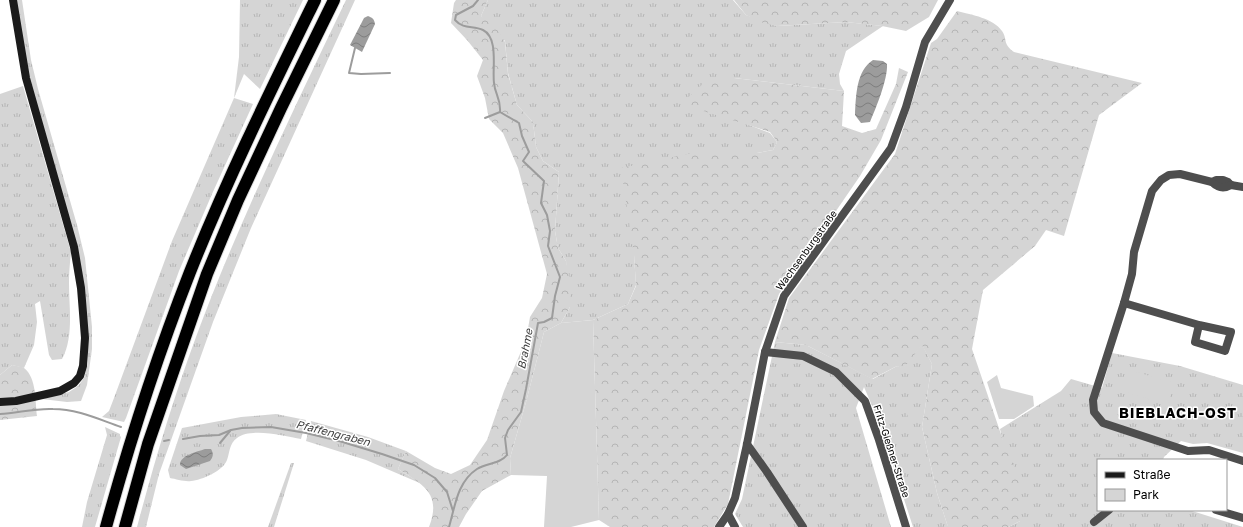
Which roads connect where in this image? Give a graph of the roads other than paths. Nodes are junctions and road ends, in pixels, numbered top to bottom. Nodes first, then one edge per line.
1 (13, 0) edge
2 (314, 0) edge
3 (334, 0) edge
4 (950, 0) edge
5 (1243, 187) edge
6 (1124, 303) junction
7 (1199, 326) junction
8 (766, 352) junction
9 (0, 402) edge
10 (747, 444) junction
11 (1243, 460) edge
12 (1108, 511) edge
13 (1219, 511) edge
14 (728, 514) junction
15 (1243, 518) edge
16 (1094, 522) dead end
17 (106, 527) edge
18 (124, 527) edge
19 (719, 527) edge
20 (735, 527) edge
21 (803, 527) edge
22 (906, 527) edge

1 - 9 street
2 - 17 highway
3 - 18 highway
4 - 8 street, Wachsenburgstraße
5 - 6 street
6 - 7 street
6 - 11 street
7 - 7 street
8 - 10 street, Wachsenburgstraße
8 - 22 street, Fritz-Gießner-Straße
10 - 14 street, Wachsenburgstraße
10 - 21 street
12 - 16 street
13 - 15 street
14 - 19 street, Wachsenburgstraße
14 - 20 street

